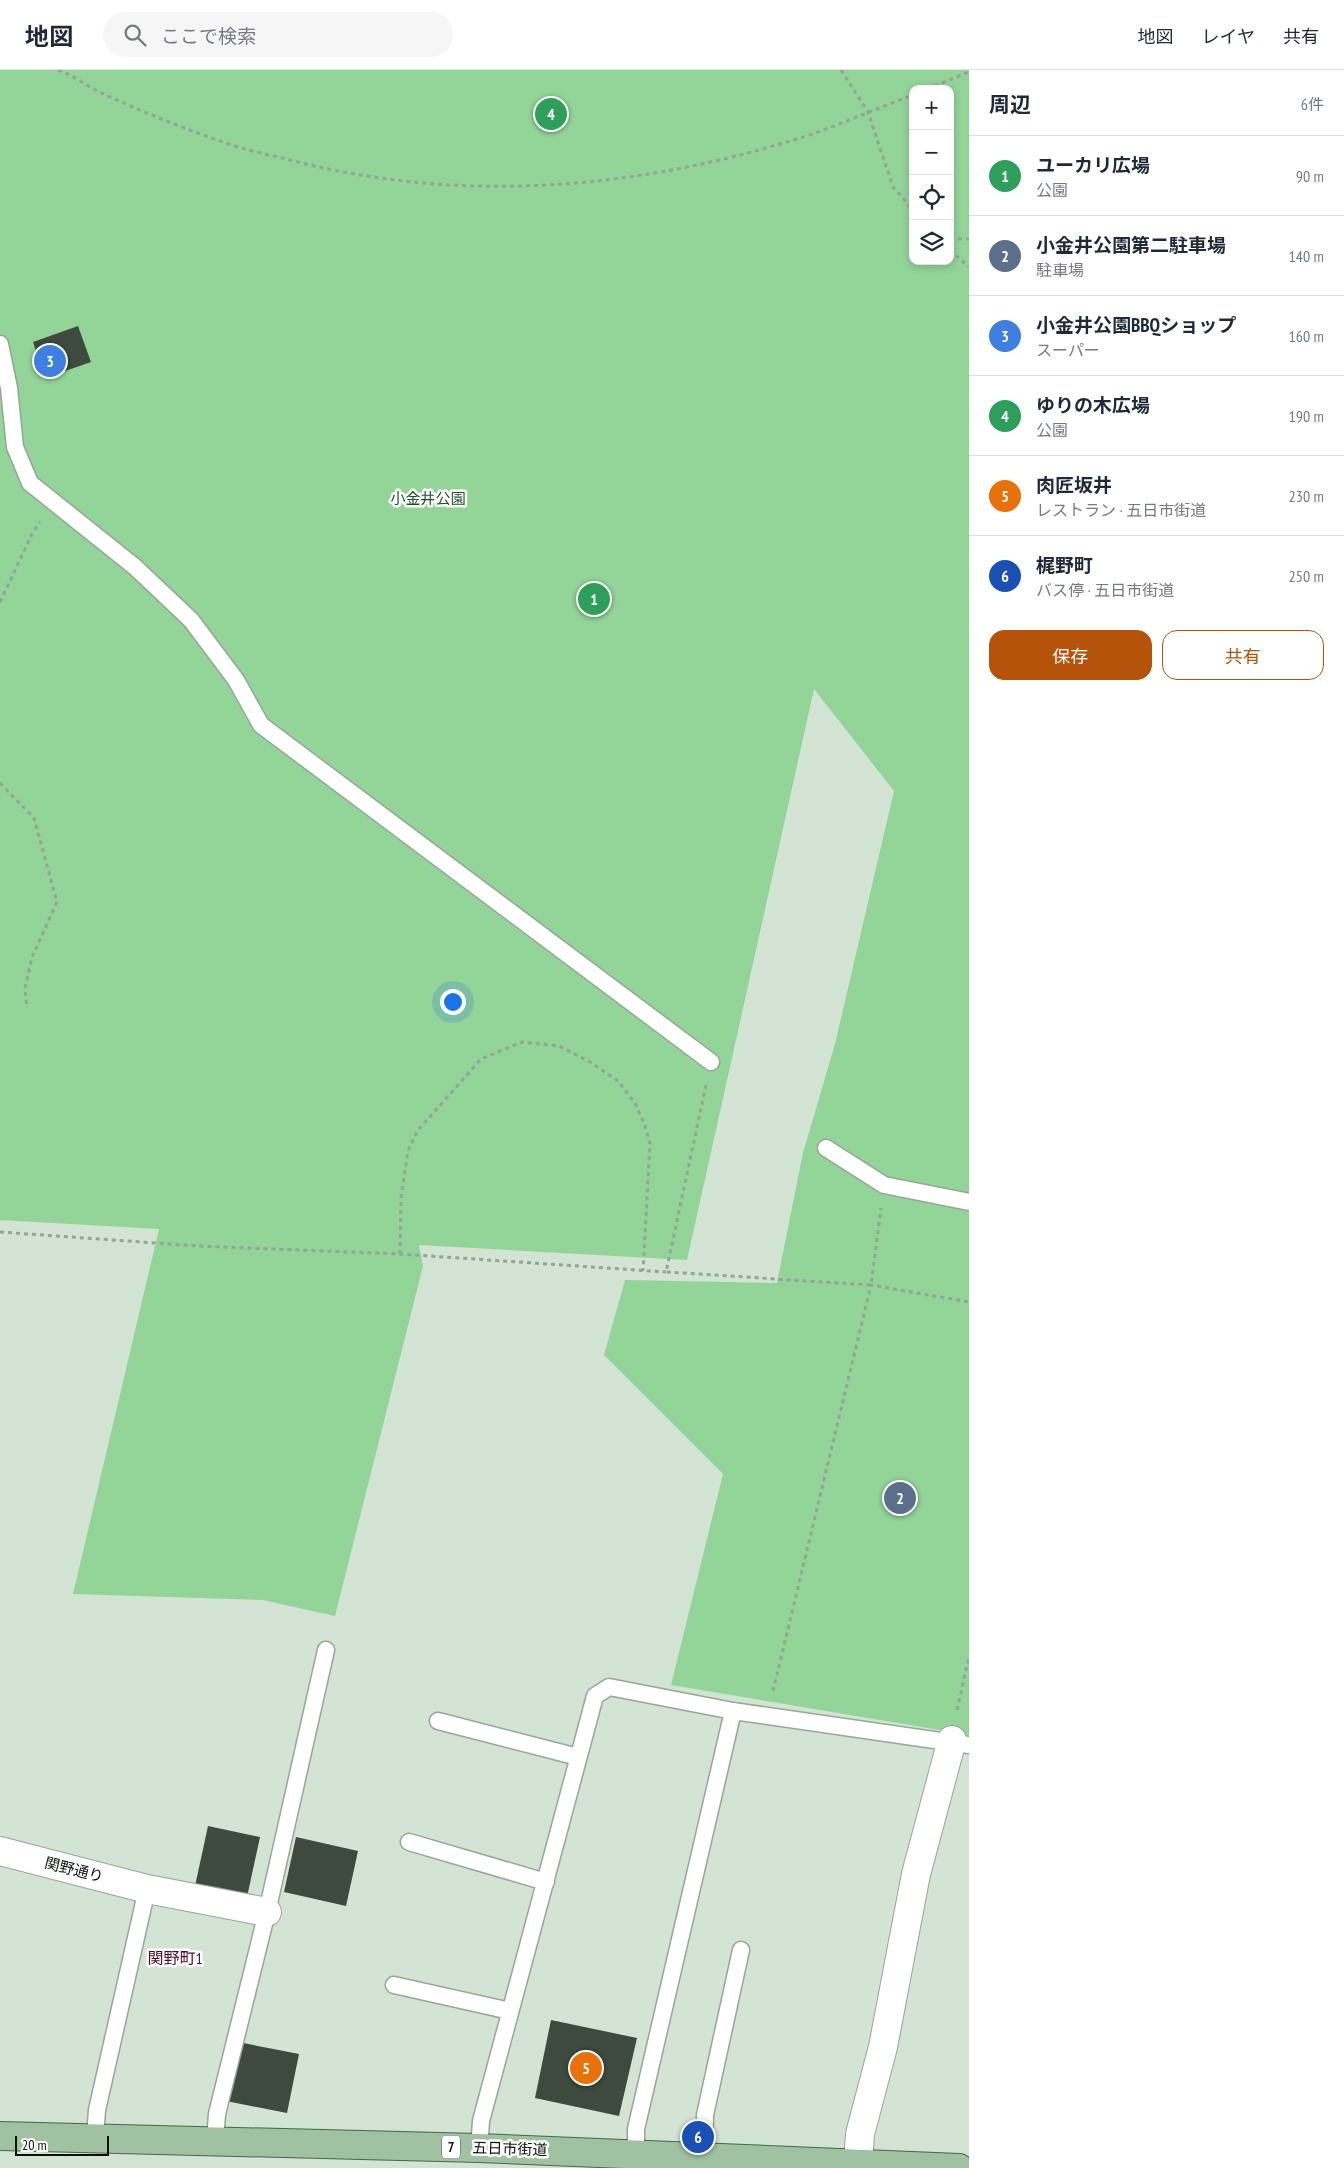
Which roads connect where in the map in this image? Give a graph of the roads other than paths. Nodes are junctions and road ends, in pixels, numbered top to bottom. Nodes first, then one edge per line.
1 (0, 344) edge
2 (711, 1062) road end
3 (826, 1148) dead end
4 (969, 1202) edge
5 (326, 1650) dead end
6 (733, 1711) junction
7 (438, 1721) dead end
8 (961, 1742) edge
9 (578, 1757) junction
10 (409, 1842) dead end
11 (0, 1851) edge
12 (546, 1882) junction
13 (147, 1888) junction
14 (267, 1912) junction
15 (741, 1950) dead end
16 (394, 1985) dead end
17 (510, 2011) junction
18 (0, 2136) edge
19 (94, 2136) junction
20 (215, 2140) junction
21 (480, 2148) junction
22 (636, 2154) junction
23 (704, 2157) junction
24 (858, 2164) junction
25 (959, 2168) edge

1 - 2 lane
3 - 4 lane
5 - 14 lane
6 - 8 lane
6 - 9 lane
6 - 22 lane
7 - 9 lane
8 - 24 street
9 - 12 lane
10 - 12 lane
11 - 13 street, 関野通り
12 - 17 lane
13 - 14 street, 関野通り
13 - 19 lane
14 - 20 lane
15 - 23 lane
16 - 17 lane
17 - 21 lane
18 - 19 main road, 五日市街道 / 7
19 - 20 main road, 五日市街道 / 7
20 - 21 main road, 五日市街道 / 7
21 - 22 main road, 五日市街道 / 7
22 - 23 main road, 五日市街道 / 7
23 - 24 main road, 五日市街道 / 7
24 - 25 main road, 五日市街道 / 7

